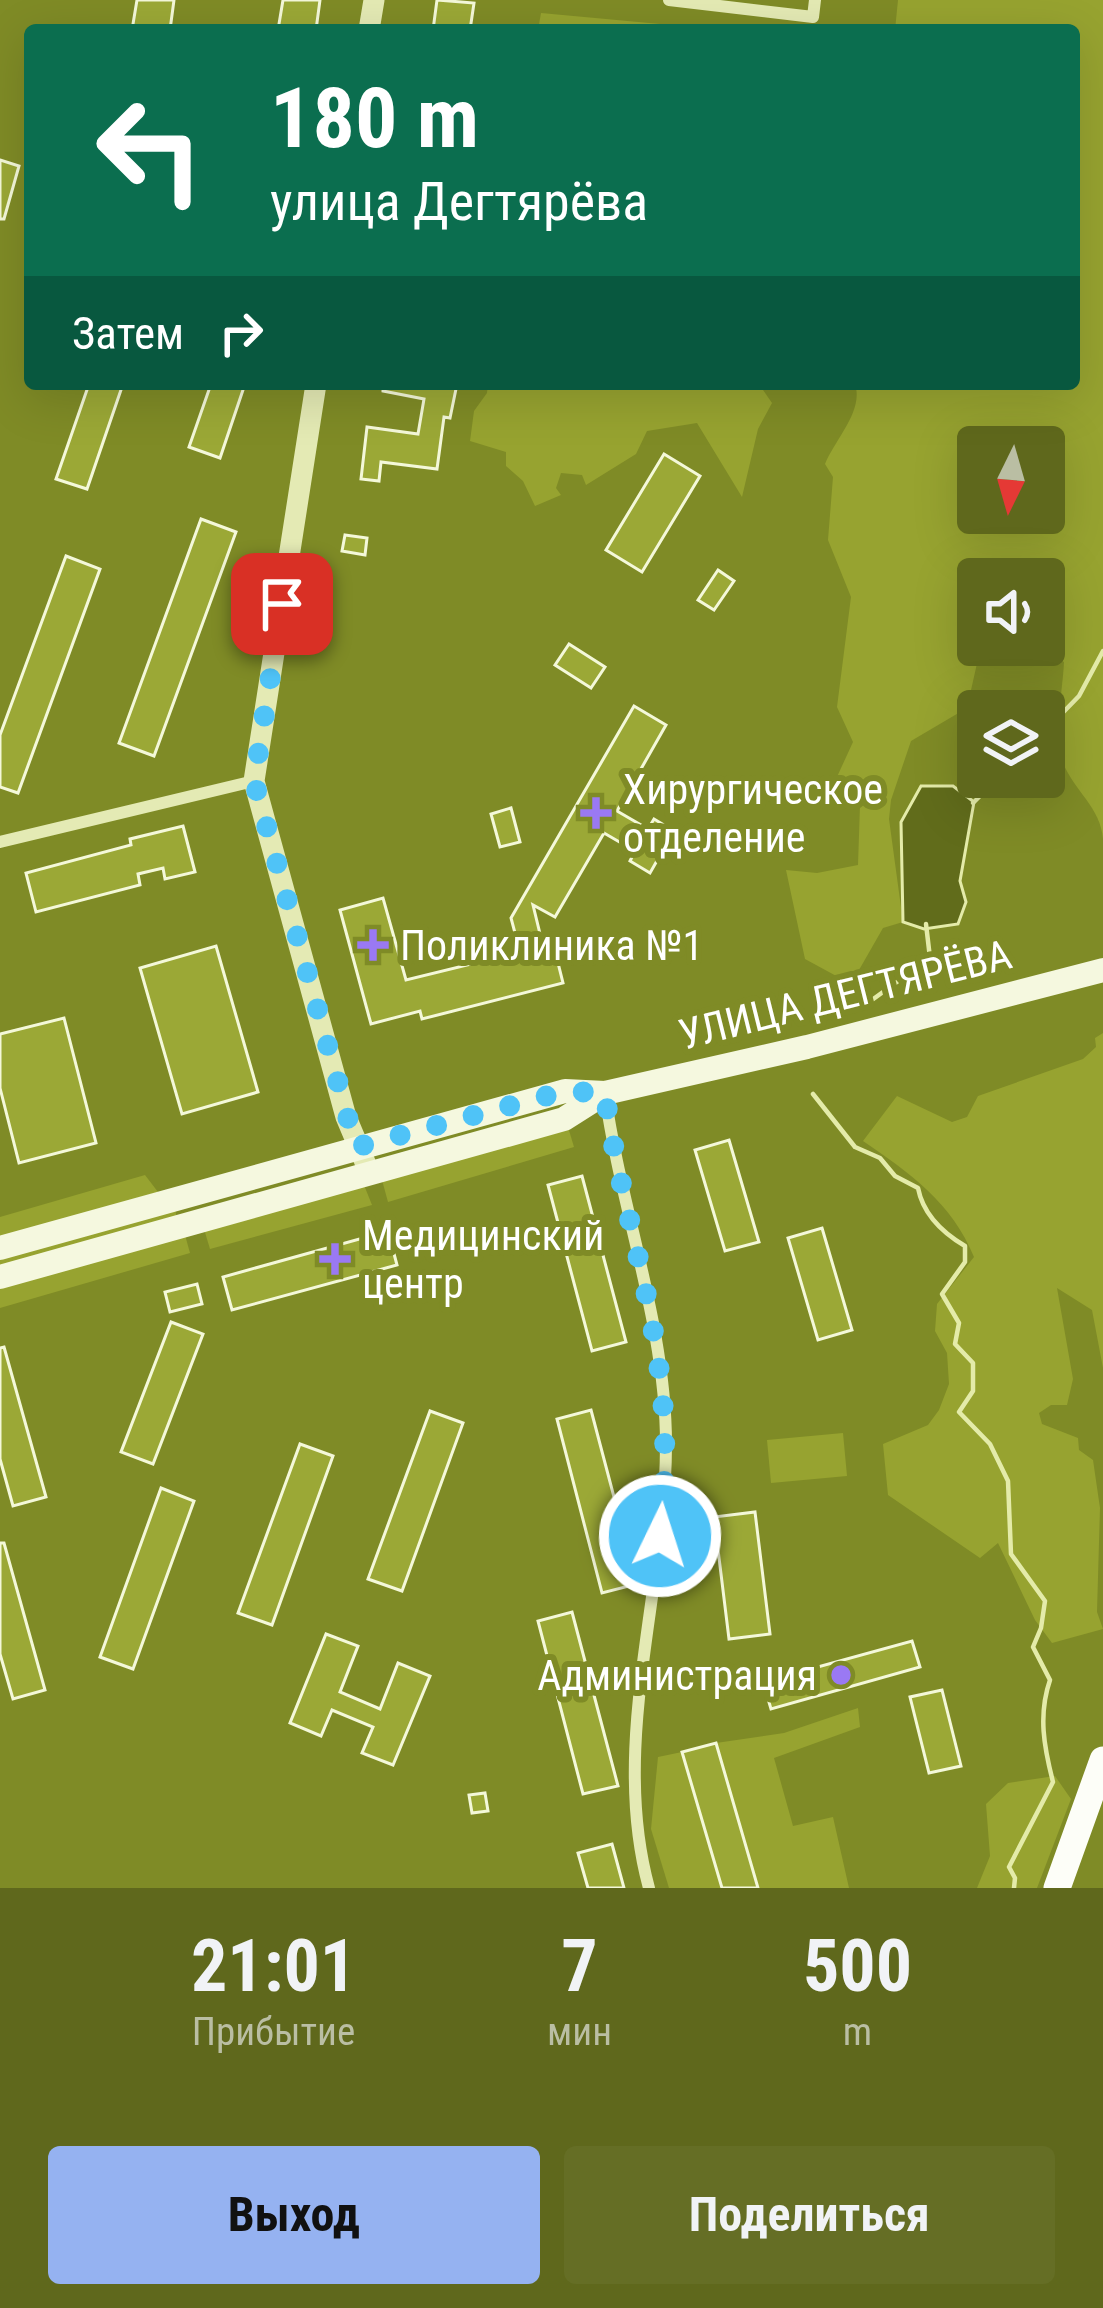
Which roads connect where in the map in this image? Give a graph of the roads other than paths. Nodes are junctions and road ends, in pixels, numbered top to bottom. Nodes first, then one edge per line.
1 (669, 0) edge
2 (814, 0) edge
3 (315, 390) edge
4 (254, 781) junction
5 (0, 842) edge
6 (1103, 970) edge
7 (605, 1093) junction
8 (356, 1147) junction
9 (370, 1174) junction
10 (0, 1248) edge
11 (0, 1277) edge
12 (1103, 1760) edge
13 (650, 1888) edge
14 (1057, 1888) edge

1 - 2 street
3 - 4 street
4 - 5 street
4 - 8 street
6 - 7 main road, УЛИЦА ДЕГТЯРЁВА
7 - 8 main road, УЛИЦА ДЕГТЯРЁВА
7 - 9 main road, УЛИЦА ДЕГТЯРЁВА
7 - 13 street
8 - 9 street
8 - 10 main road, УЛИЦА ДЕГТЯРЁВА
9 - 11 main road, УЛИЦА ДЕГТЯРЁВА
12 - 14 main road

